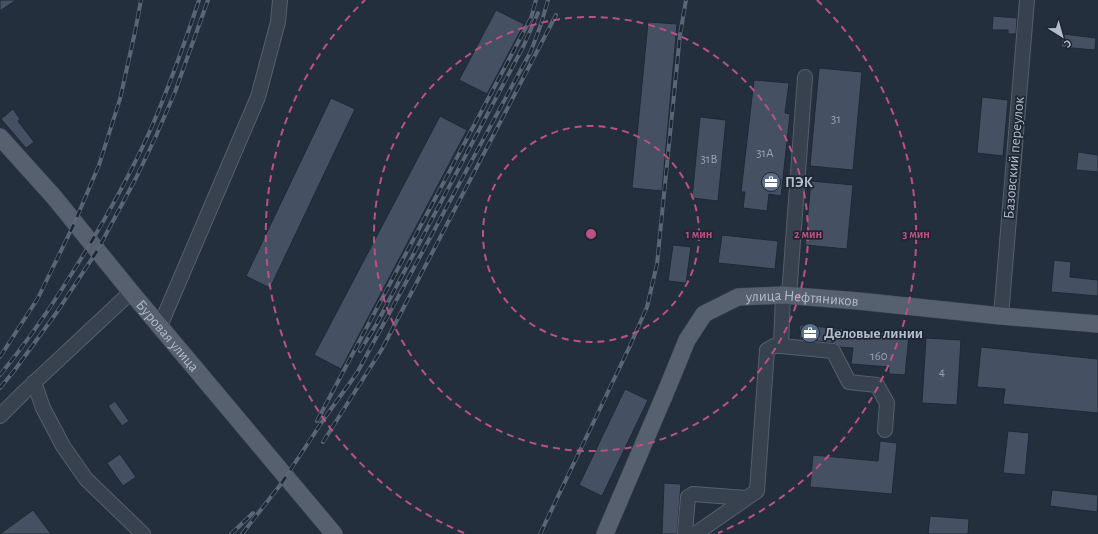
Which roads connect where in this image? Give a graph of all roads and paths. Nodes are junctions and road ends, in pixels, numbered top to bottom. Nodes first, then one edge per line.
1 (280, 0) edge
2 (292, 0) edge
3 (1028, 0) edge
4 (278, 22) junction
5 (805, 77) dead end
6 (0, 138) edge
7 (131, 292) junction
8 (786, 295) junction
9 (1001, 316) junction
10 (1098, 324) edge
11 (160, 326) junction
12 (781, 346) junction
13 (34, 382) junction
14 (0, 416) edge
15 (885, 430) dead end
16 (746, 498) junction
17 (143, 534) edge
18 (334, 534) edge
19 (604, 534) edge
20 (688, 534) edge
21 (695, 534) edge

1 - 4 street
2 - 4 street
3 - 9 street, Базовский переулок
4 - 11 street
5 - 8 street
6 - 7 main road, Буровая улица
7 - 11 main road, Буровая улица
7 - 13 street
8 - 9 main road, улица Нефтяников
8 - 12 street
8 - 19 main road, улица Нефтяников
9 - 10 main road, улица Нефтяников
11 - 18 main road, Буровая улица
12 - 15 street
12 - 16 street
13 - 14 street
13 - 17 street
16 - 20 street
16 - 21 street

